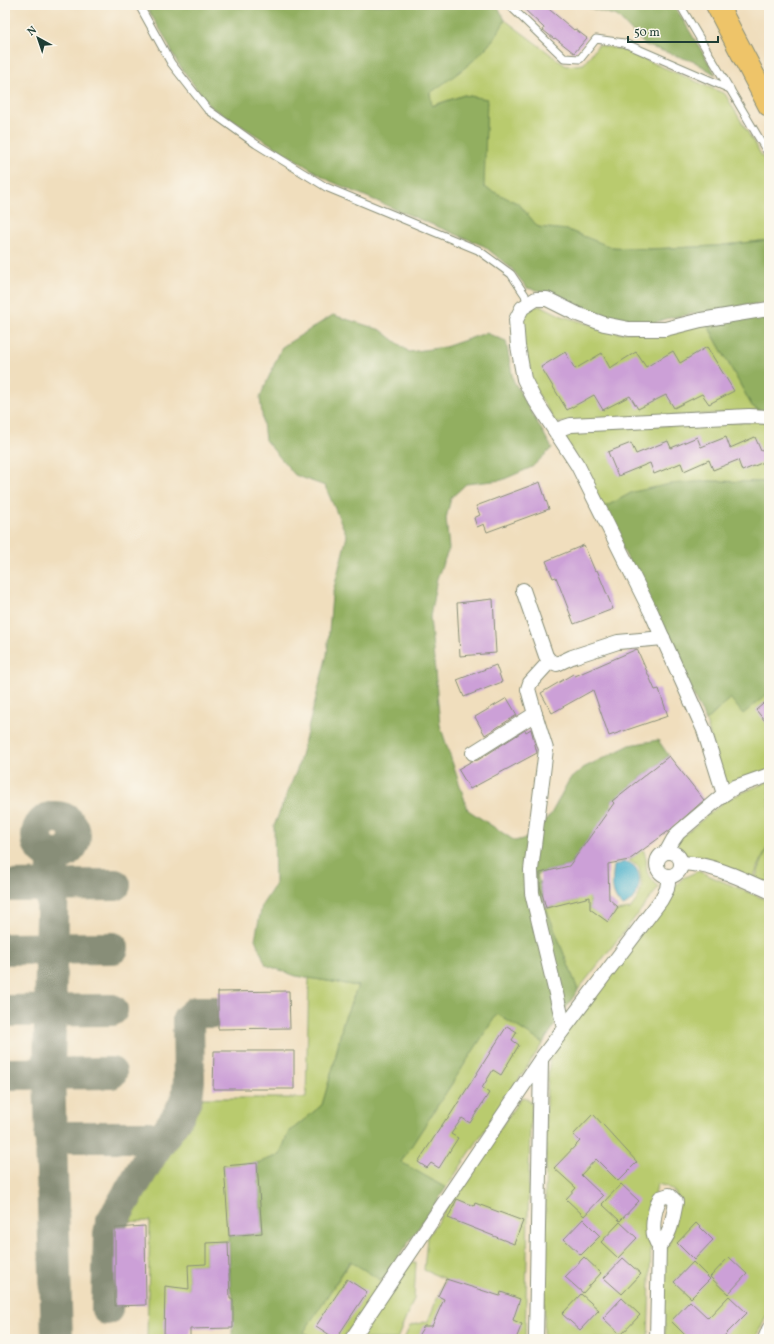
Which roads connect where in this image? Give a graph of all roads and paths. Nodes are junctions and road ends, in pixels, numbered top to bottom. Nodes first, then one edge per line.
1 (139, 5) edge
2 (509, 5) edge
3 (680, 5) edge
4 (717, 5) edge
5 (730, 89) junction
6 (769, 105) edge
7 (769, 155) edge
8 (527, 303) junction
9 (769, 309) edge
10 (769, 417) edge
11 (556, 430) junction
12 (523, 590) dead end
13 (663, 638) junction
14 (550, 661) junction
15 (535, 714) junction
16 (473, 753) dead end
17 (769, 775) edge
18 (724, 794) junction
19 (667, 852) junction
20 (681, 863) junction
21 (670, 876) junction
22 (769, 891) edge
23 (564, 1027) junction
24 (541, 1058) junction
25 (659, 1245) dead end
26 (769, 1328) edge
27 (352, 1339) edge
28 (536, 1339) edge
29 (657, 1339) edge
30 (765, 1339) edge

1 - 8 lane
2 - 5 lane
3 - 5 lane
4 - 6 main road
5 - 7 lane
8 - 9 street
8 - 11 street
10 - 11 street
11 - 13 street
12 - 14 street
13 - 14 street
13 - 18 street
14 - 15 street
15 - 16 street
15 - 23 street
17 - 18 street
18 - 19 street
19 - 20 street
19 - 21 street
20 - 21 street
20 - 22 street
21 - 23 street
23 - 24 street
24 - 27 street
24 - 28 street
25 - 29 street
26 - 30 street

